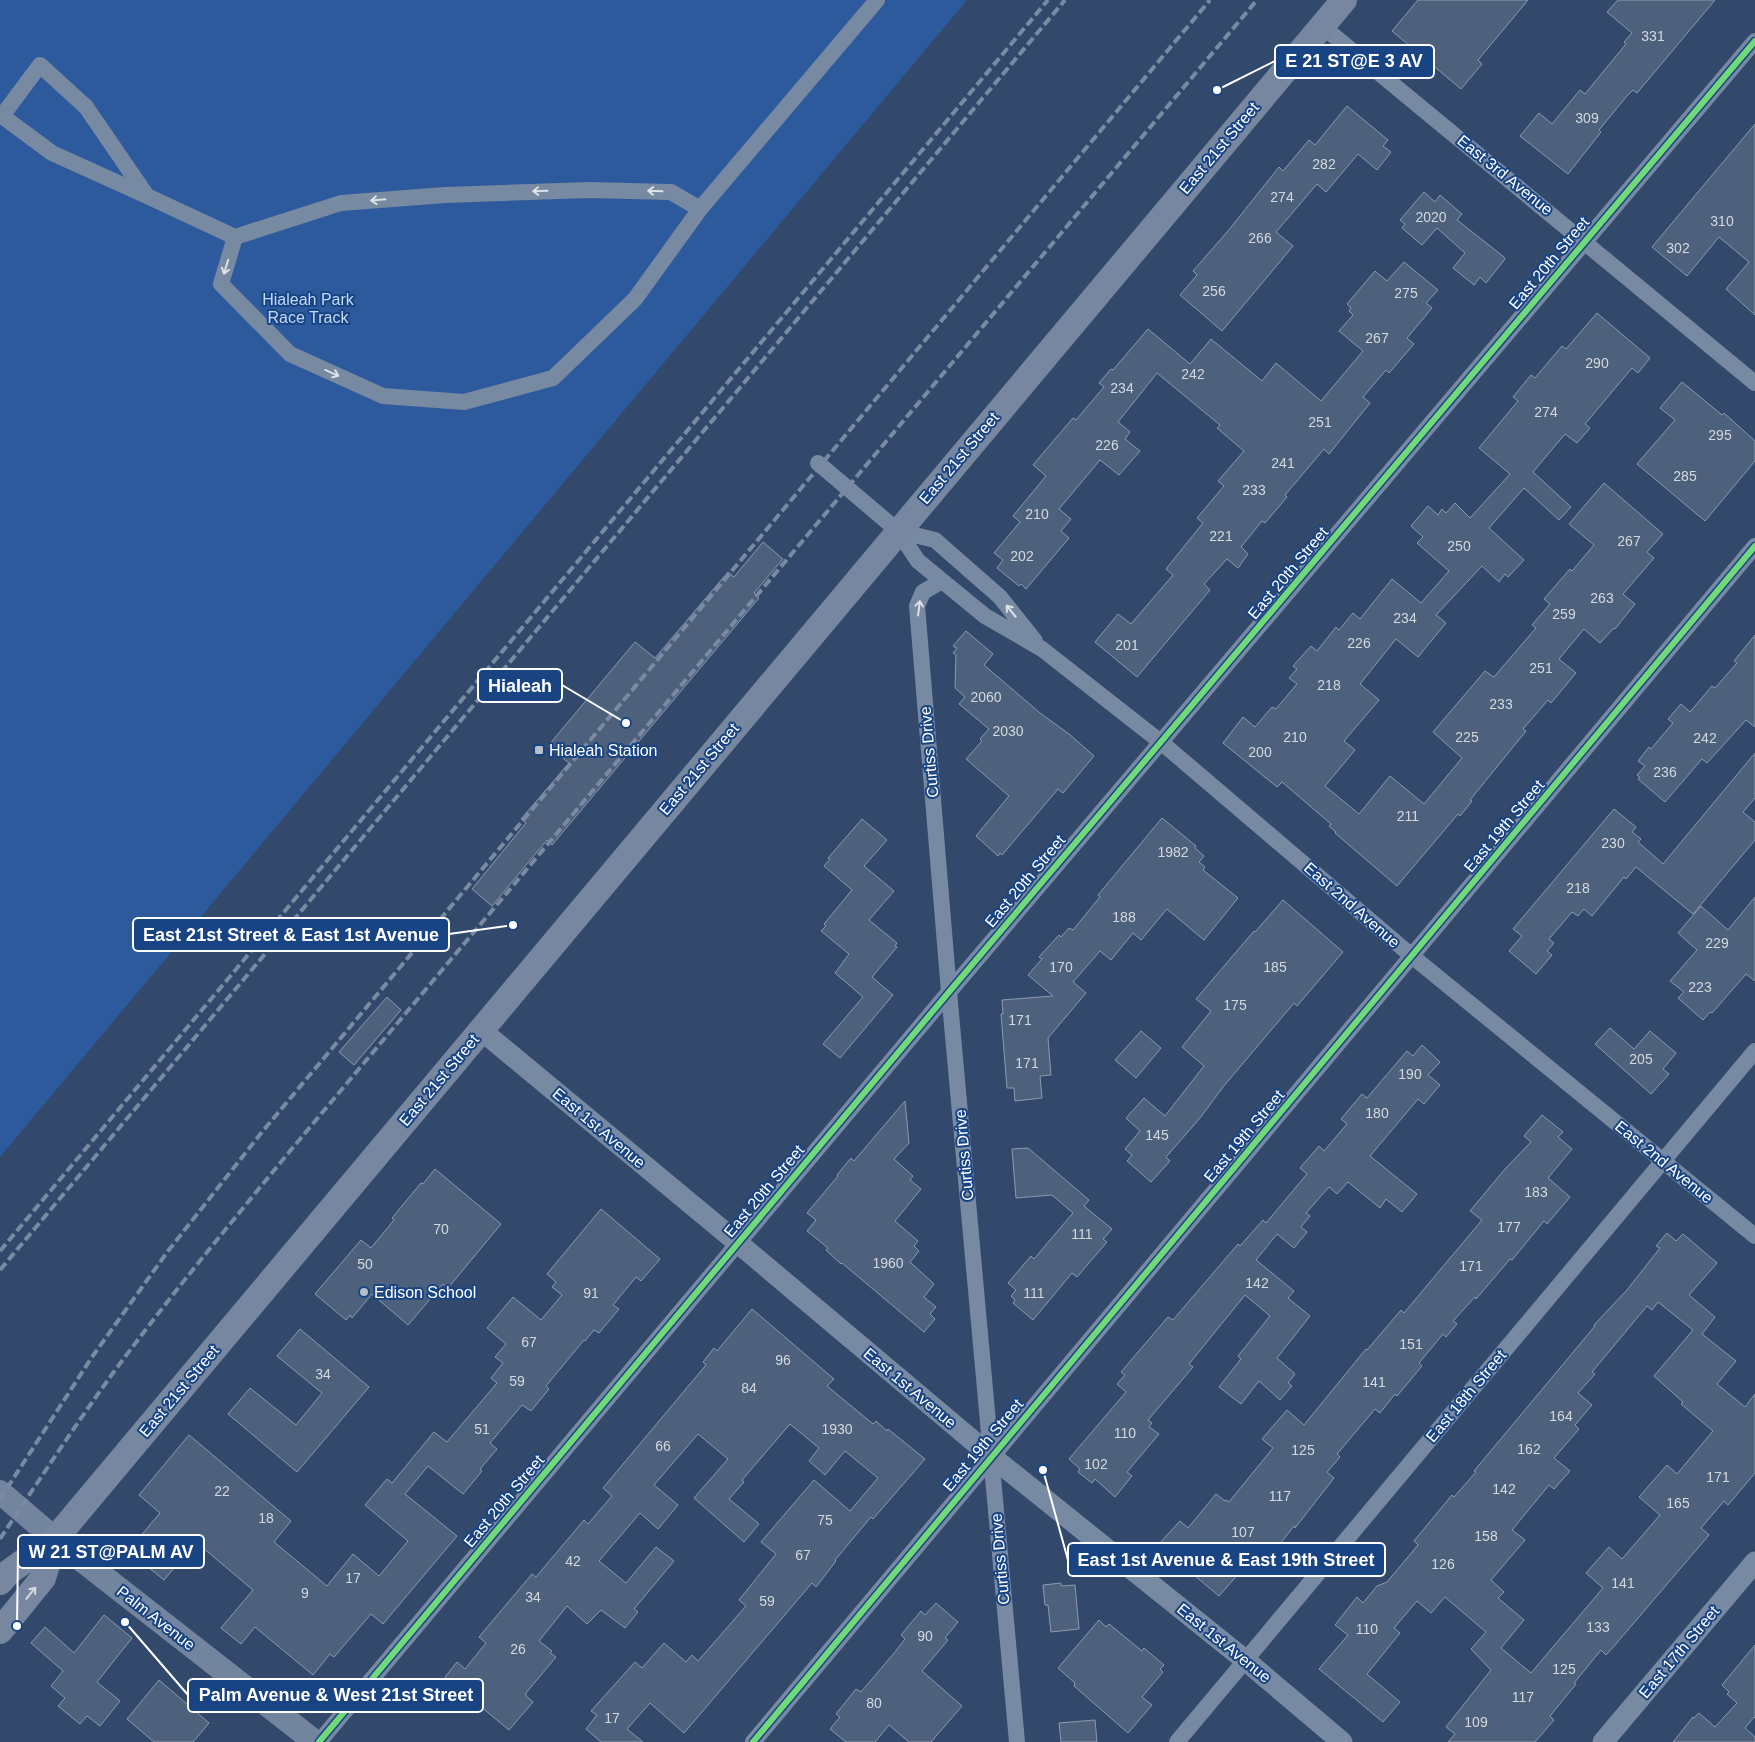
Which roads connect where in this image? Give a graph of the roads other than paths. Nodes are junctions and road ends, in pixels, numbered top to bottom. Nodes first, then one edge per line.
1 (877, 0) edge
2 (1344, 0) edge
3 (1322, 26) junction
4 (1755, 41) edge
5 (146, 196) junction
6 (700, 208) junction
7 (235, 237) junction
8 (1585, 242) junction
9 (1755, 383) edge
10 (818, 462) dead end
11 (898, 531) junction
12 (1755, 546) edge
13 (942, 581) junction
14 (1042, 649) junction
15 (1162, 743) junction
16 (1413, 957) junction
17 (949, 992) junction
18 (481, 1030) junction
19 (1755, 1051) edge
20 (1663, 1161) junction
21 (1755, 1236) edge
22 (738, 1243) junction
23 (991, 1456) junction
24 (0, 1492) edge
25 (55, 1539) junction
26 (1755, 1562) edge
27 (0, 1582) edge
28 (0, 1631) edge
29 (1246, 1660) junction
30 (315, 1742) edge
31 (319, 1742) edge
32 (752, 1742) edge
33 (1017, 1742) edge
34 (1177, 1742) edge
35 (1342, 1742) edge
36 (1603, 1742) edge

1 - 6 street
2 - 3 main road, East 21st Street
3 - 8 street, East 3rd Avenue
3 - 11 main road, East 21st Street
4 - 8 street, East 20th Street
5 - 5 street
5 - 7 street
6 -> 7 street
7 -> 6 street
8 - 9 street, East 3rd Avenue
8 - 15 street, East 20th Street
10 - 11 street
11 - 13 street, East 2nd Avenue
14 -> 11 street, East 2nd Avenue
11 - 18 main road, East 21st Street
12 - 16 street, East 19th Street
13 - 14 street, East 2nd Avenue
17 -> 13 street, Curtiss Drive
14 - 15 street, East 2nd Avenue
15 - 16 street, East 2nd Avenue
15 - 17 street, East 20th Street
16 - 20 street, East 2nd Avenue
16 - 23 street, East 19th Street
17 - 22 street, East 20th Street
17 - 23 street, Curtiss Drive
18 - 22 street, East 1st Avenue
18 - 25 main road, East 21st Street
19 - 20 street, East 18th Street
20 - 21 street, East 2nd Avenue
20 - 29 street, East 18th Street
22 - 23 street, East 1st Avenue
22 - 31 street, East 20th Street
23 - 29 street, East 1st Avenue
23 - 32 street, East 19th Street
23 - 33 street, Curtiss Drive
24 - 25 main road, Palm Avenue
25 - 27 main road
28 -> 25 main road
25 - 30 main road, Palm Avenue
26 - 36 street, East 17th Street
29 - 34 street, East 18th Street
29 - 35 street, East 1st Avenue

